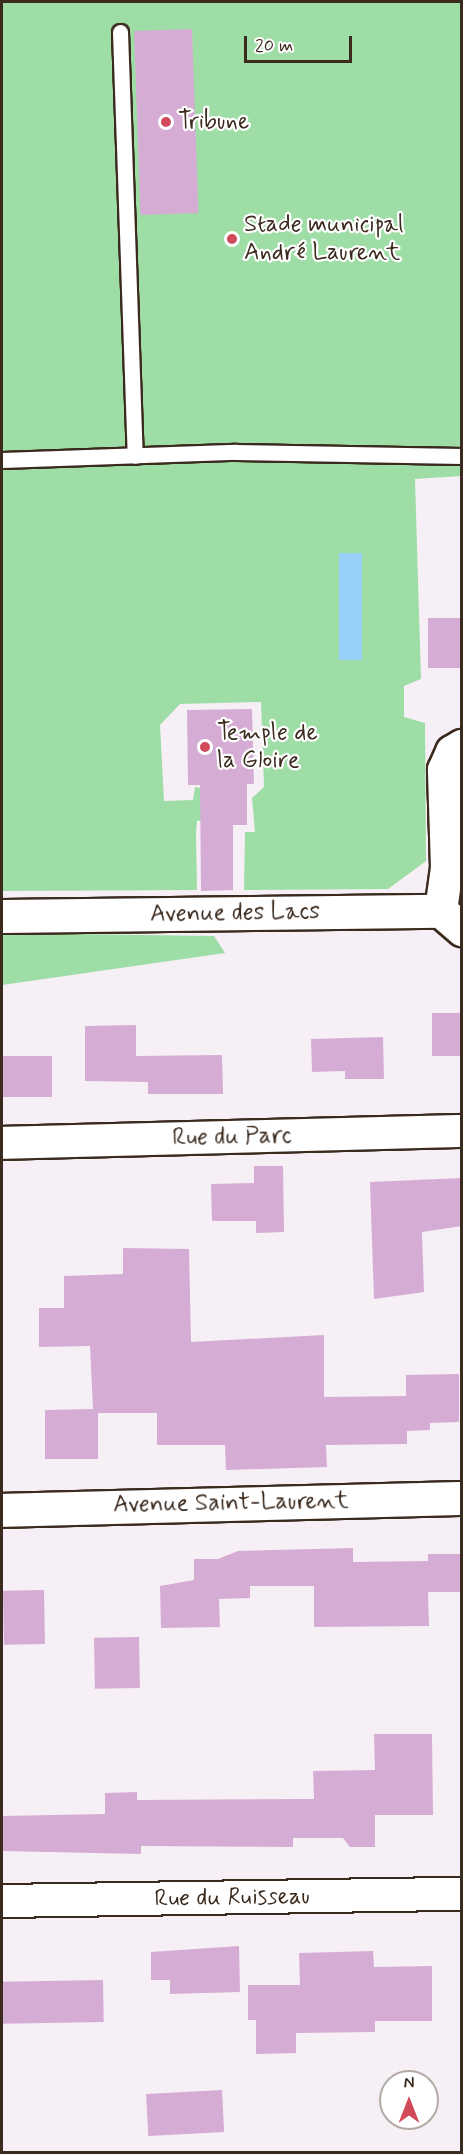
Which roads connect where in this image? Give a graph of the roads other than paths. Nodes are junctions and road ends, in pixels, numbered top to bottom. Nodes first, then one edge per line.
1 (120, 32) dead end
2 (135, 456) junction
3 (462, 456) edge
4 (2, 460) edge
5 (462, 746) edge
6 (2, 916) edge
7 (451, 920) edge
8 (462, 1131) edge
9 (2, 1143) edge
10 (462, 1498) edge
11 (2, 1509) edge
12 (462, 1894) edge
13 (2, 1901) edge

1 - 2 lane
2 - 3 lane
2 - 4 lane
5 - 7 street
6 - 7 main road, Avenue des Lacs
8 - 9 street, Rue du Parc
10 - 11 main road, Avenue Saint-Laurent
12 - 13 street, Rue du Ruisseau

